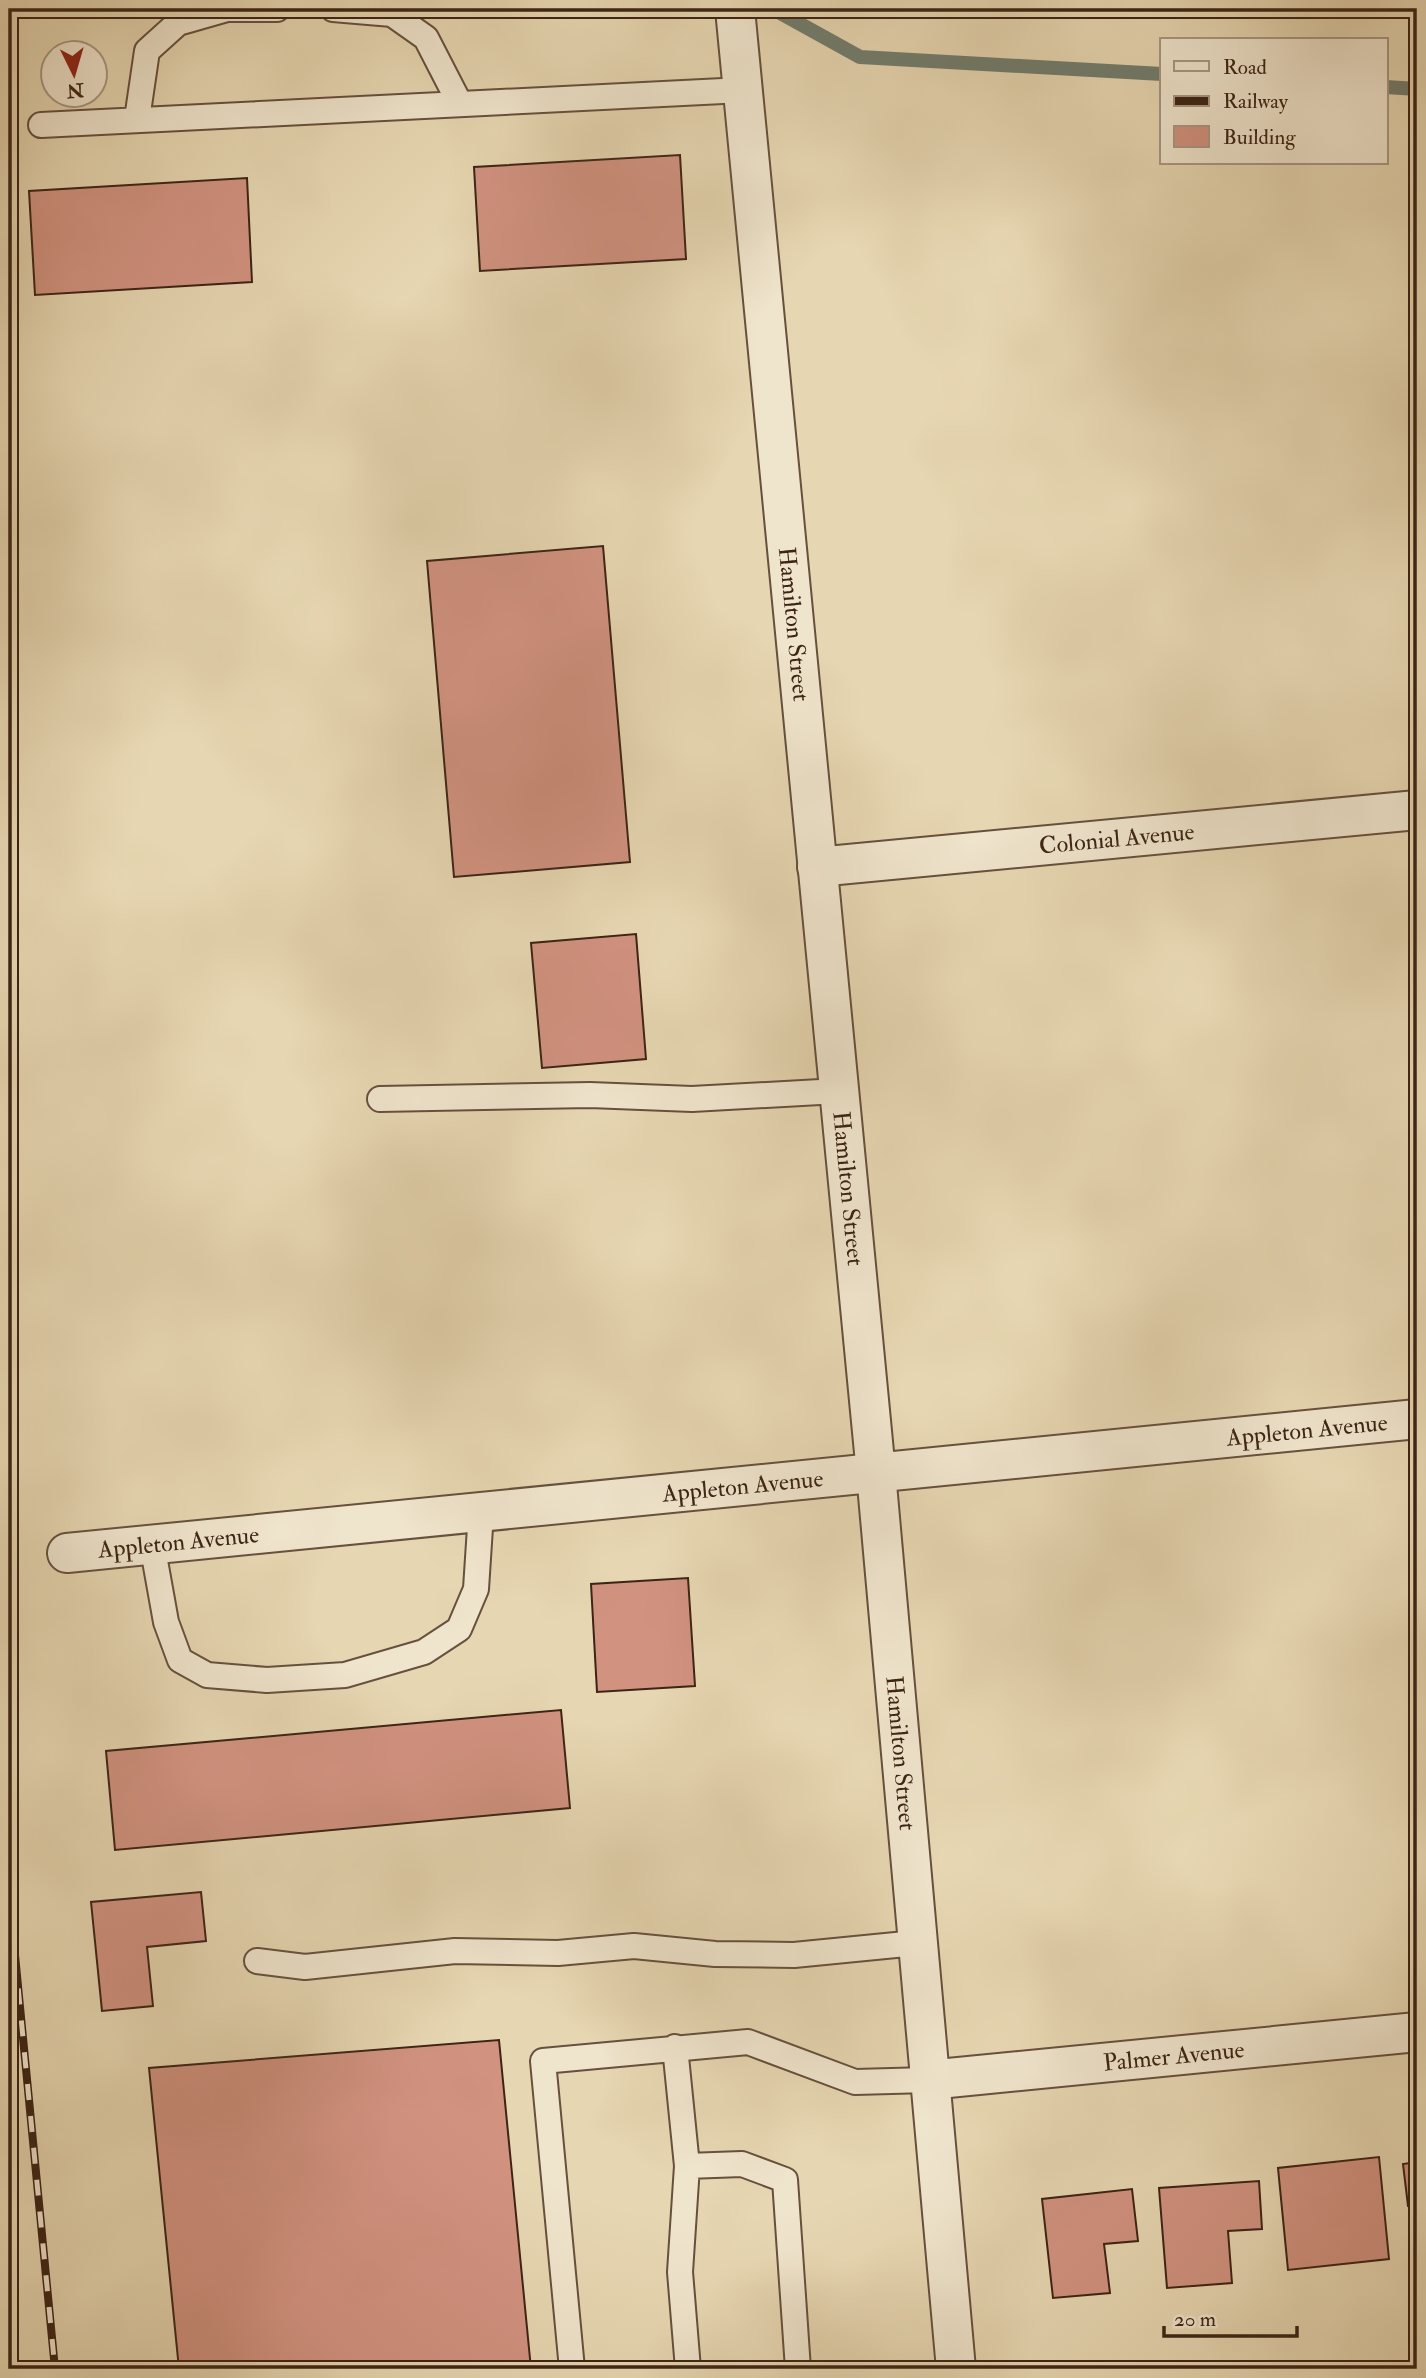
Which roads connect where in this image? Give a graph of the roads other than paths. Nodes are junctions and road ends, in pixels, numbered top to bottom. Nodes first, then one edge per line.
1 (277, 9) edge
2 (333, 9) edge
3 (735, 9) edge
4 (743, 90) junction
5 (460, 104) junction
6 (137, 119) junction
7 (41, 125) dead end
8 (1417, 810) edge
9 (817, 867) junction
10 (838, 1091) junction
11 (380, 1099) dead end
12 (1417, 1419) edge
13 (876, 1473) junction
14 (481, 1512) junction
15 (152, 1544) junction
16 (67, 1553) dead end
17 (916, 1943) junction
18 (257, 1961) dead end
19 (1417, 2032) edge
20 (676, 2047) junction
21 (928, 2080) junction
22 (687, 2166) junction
23 (572, 2369) edge
24 (688, 2369) edge
25 (798, 2369) edge
26 (956, 2369) edge

1 - 6 lane
2 - 5 lane
3 - 4 street, Hamilton Street
4 - 5 lane
4 - 9 street, Hamilton Street
5 - 6 lane
6 - 7 lane
8 - 9 street, Colonial Avenue
9 - 10 street, Hamilton Street
10 - 11 lane
10 - 13 street, Hamilton Street
12 - 13 street, Appleton Avenue
13 - 14 street, Appleton Avenue
13 - 17 street, Hamilton Street
14 - 15 street, Appleton Avenue
14 - 15 lane
15 - 16 street, Appleton Avenue
17 - 18 lane
17 - 21 street, Hamilton Street
19 - 21 street, Palmer Avenue
20 - 21 lane
20 - 22 lane
20 - 23 lane
21 - 26 street, Hamilton Street
22 - 24 lane
22 - 25 lane

